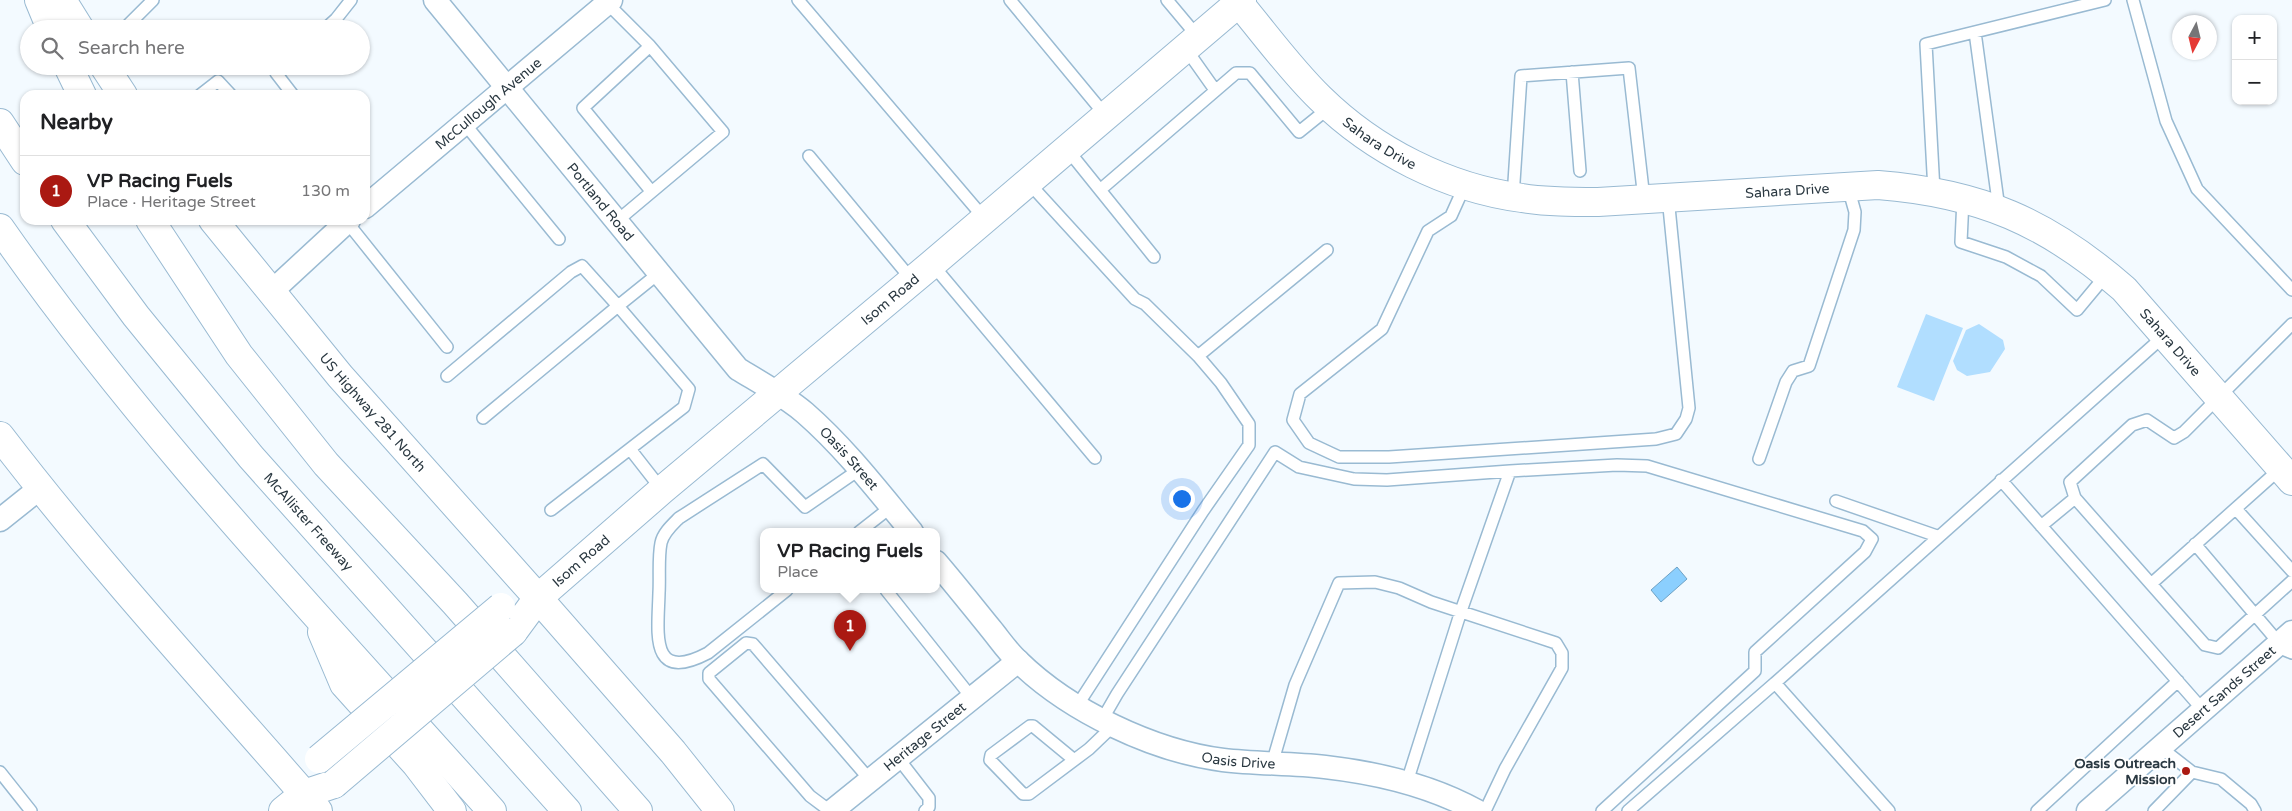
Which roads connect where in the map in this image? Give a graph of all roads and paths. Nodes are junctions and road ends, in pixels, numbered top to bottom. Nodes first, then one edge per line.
1 (39, 0) edge
2 (62, 0) edge
3 (153, 0) edge
4 (351, 0) edge
5 (435, 0) edge
6 (798, 0) edge
7 (1010, 0) edge
8 (1167, 0) edge
9 (2105, 0) edge
10 (2133, 0) edge
11 (609, 2) edge
12 (1240, 2) edge
13 (47, 20) edge
14 (74, 20) edge
15 (133, 20) edge
16 (335, 20) edge
17 (1975, 32) junction
18 (1192, 43) junction
19 (650, 46) junction
20 (1572, 72) junction
21 (72, 75) edge
22 (110, 75) edge
23 (278, 75) edge
24 (507, 87) junction
25 (80, 90) edge
26 (120, 90) edge
27 (206, 90) edge
28 (226, 90) edge
29 (289, 90) edge
30 (1215, 90) junction
31 (1330, 107) junction
32 (1106, 116) junction
33 (464, 123) junction
34 (3, 125) edge
35 (1067, 149) junction
36 (20, 153) edge
37 (809, 156) dead end
38 (1580, 171) dead end
39 (1028, 182) junction
40 (1465, 184) junction
41 (1848, 187) junction
42 (1100, 190) junction
43 (651, 191) junction
44 (1934, 192) junction
45 (1513, 197) junction
46 (1963, 197) junction
47 (1656, 198) junction
48 (370, 202) edge
49 (1999, 210) junction
50 (984, 218) junction
51 (617, 221) junction
52 (69, 225) edge
53 (153, 225) edge
54 (217, 225) edge
55 (344, 225) edge
56 (351, 225) edge
57 (0, 228) edge
58 (559, 240) dead end
59 (1326, 250) dead end
60 (1154, 257) dead end
61 (922, 272) junction
62 (659, 273) junction
63 (2107, 274) junction
64 (2292, 290) edge
65 (270, 293) junction
66 (618, 306) junction
67 (2292, 324) edge
68 (2165, 334) junction
69 (447, 347) dead end
70 (1198, 356) junction
71 (447, 376) dead end
72 (777, 392) junction
73 (2220, 397) junction
74 (483, 418) dead end
75 (0, 436) edge
76 (630, 449) junction
77 (1095, 458) dead end
78 (1759, 459) dead end
79 (860, 469) junction
80 (1510, 471) junction
81 (2288, 474) edge
82 (2001, 480) junction
83 (40, 488) junction
84 (662, 490) junction
85 (2075, 498) junction
86 (1836, 501) dead end
87 (891, 506) junction
88 (2236, 509) junction
89 (551, 510) dead end
90 (0, 520) edge
91 (2041, 526) junction
92 (864, 528) edge
93 (909, 528) edge
94 (1938, 536) junction
95 (2195, 544) junction
96 (940, 567) edge
97 (2292, 571) edge
98 (2292, 581) edge
99 (2151, 584) junction
100 (784, 593) edge
101 (888, 593) edge
102 (538, 598) junction
103 (312, 609) junction
104 (1461, 611) junction
105 (2254, 615) junction
106 (2284, 644) edge
107 (1018, 661) junction
108 (2178, 681) junction
109 (1775, 683) junction
110 (972, 698) junction
111 (1077, 706) junction
112 (2203, 710) junction
113 (1107, 723) junction
114 (2160, 747) junction
115 (898, 758) junction
116 (1073, 759) junction
117 (1272, 764) junction
118 (0, 772) edge
119 (2192, 772) junction
120 (870, 780) junction
121 (1408, 782) junction
122 (311, 802) edge
123 (31, 811) edge
124 (283, 811) edge
125 (452, 811) edge
126 (492, 811) edge
127 (567, 811) edge
128 (638, 811) edge
129 (720, 811) edge
130 (831, 811) edge
131 (925, 811) edge
132 (1476, 811) edge
133 (1485, 811) edge
134 (1602, 811) edge
135 (1628, 811) edge
136 (1889, 811) edge
137 (2037, 811) edge
138 (2088, 811) edge
139 (2154, 811) edge
140 (2255, 811) edge

1 - 13 main road
2 - 14 main road
3 - 15 lane
4 - 16 lane
5 - 24 street, Portland Road
6 - 50 lane
7 - 32 lane
8 - 18 lane
9 - 17 lane
10 - 64 lane
11 - 19 lane
11 - 24 street, McCullough Avenue
12 - 18 main road, Isom Road
12 - 31 main road, Sahara Drive
17 - 44 lane
17 - 49 lane
18 - 30 lane
18 - 32 main road, Isom Road
19 - 43 lane
19 - 43 lane
20 - 38 lane
20 - 45 lane
20 - 47 lane
21 - 25 main road
22 - 26 main road
23 - 29 lane
24 - 33 street, McCullough Avenue
24 - 51 street, Portland Road
27 - 28 lane
30 - 31 lane
30 - 42 lane
31 - 40 main road, Sahara Drive
32 - 35 main road, Isom Road
33 - 48 street, McCullough Avenue
33 - 58 lane
34 - 36 main road
35 - 39 main road, Isom Road
35 - 42 lane
37 - 61 lane
39 - 50 main road, Isom Road
39 - 70 lane
40 - 45 main road, Sahara Drive
40 - 47 lane
41 - 44 main road, Sahara Drive
41 - 47 main road, Sahara Drive
41 - 78 lane
42 - 60 lane
43 - 51 lane
44 - 46 main road, Sahara Drive
45 - 47 main road, Sahara Drive
46 - 49 main road, Sahara Drive
46 - 63 lane
49 - 63 main road, Sahara Drive
50 - 61 main road, Isom Road
51 - 62 street, Portland Road
52 - 127 main road, McAllister Freeway
53 - 128 main road
54 - 65 main road, US Highway 281 North
55 - 65 street
56 - 69 lane
57 - 103 main road
59 - 70 lane
61 - 72 main road, Isom Road
61 - 77 lane
62 - 66 lane
62 - 72 street, Portland Road
63 - 68 main road, Sahara Drive
65 - 102 main road, US Highway 281 North
66 - 71 lane
66 - 74 lane
66 - 76 lane
67 - 73 lane
68 - 73 main road, Sahara Drive
68 - 82 lane
70 - 111 lane
72 - 79 street, Oasis Street
72 - 84 main road, Isom Road
73 - 81 main road, Sahara Drive
73 - 85 lane
75 - 83 main road
76 - 84 lane
76 - 89 lane
79 - 87 street, Oasis Street
79 - 100 lane
80 - 104 lane
80 - 113 lane
80 - 134 lane
81 - 88 lane
82 - 91 lane
82 - 94 lane
83 - 90 street
83 - 122 main road
84 - 102 main road, Isom Road
85 - 91 lane
85 - 99 lane
86 - 94 lane
87 - 92 lane
87 - 93 street, Oasis Street
88 - 95 lane
88 - 97 lane
91 - 108 lane
94 - 109 lane
95 - 99 lane
95 - 105 lane
96 - 107 street
98 - 105 lane
99 - 105 lane
101 - 110 lane
102 - 122 main road, Isom Road, bridge
102 - 122 main road, Isom Road, bridge
102 - 129 main road, US Highway 281 North
103 - 125 main road
103 - 126 main road
104 - 117 lane
104 - 121 lane
104 - 133 lane
105 - 106 lane
106 - 112 street, Desert Sands Street
107 - 110 street, Heritage Street
107 - 111 street, Oasis Drive
108 - 112 lane
108 - 137 lane
109 - 135 lane
109 - 136 lane
110 - 115 street, Heritage Street
111 - 113 street, Oasis Drive
112 - 114 street, Desert Sands Street
113 - 116 lane
113 - 117 street, Oasis Drive
114 - 119 lane
114 - 138 street, Desert Sands Street
115 - 120 street, Heritage Street
115 - 131 lane
116 - 116 lane
117 - 121 street, Oasis Drive
118 - 123 lane
119 - 139 lane
119 - 140 lane
120 - 130 street, Heritage Street
120 - 130 lane
121 - 132 street, Oasis Drive
122 - 124 main road, Isom Road

